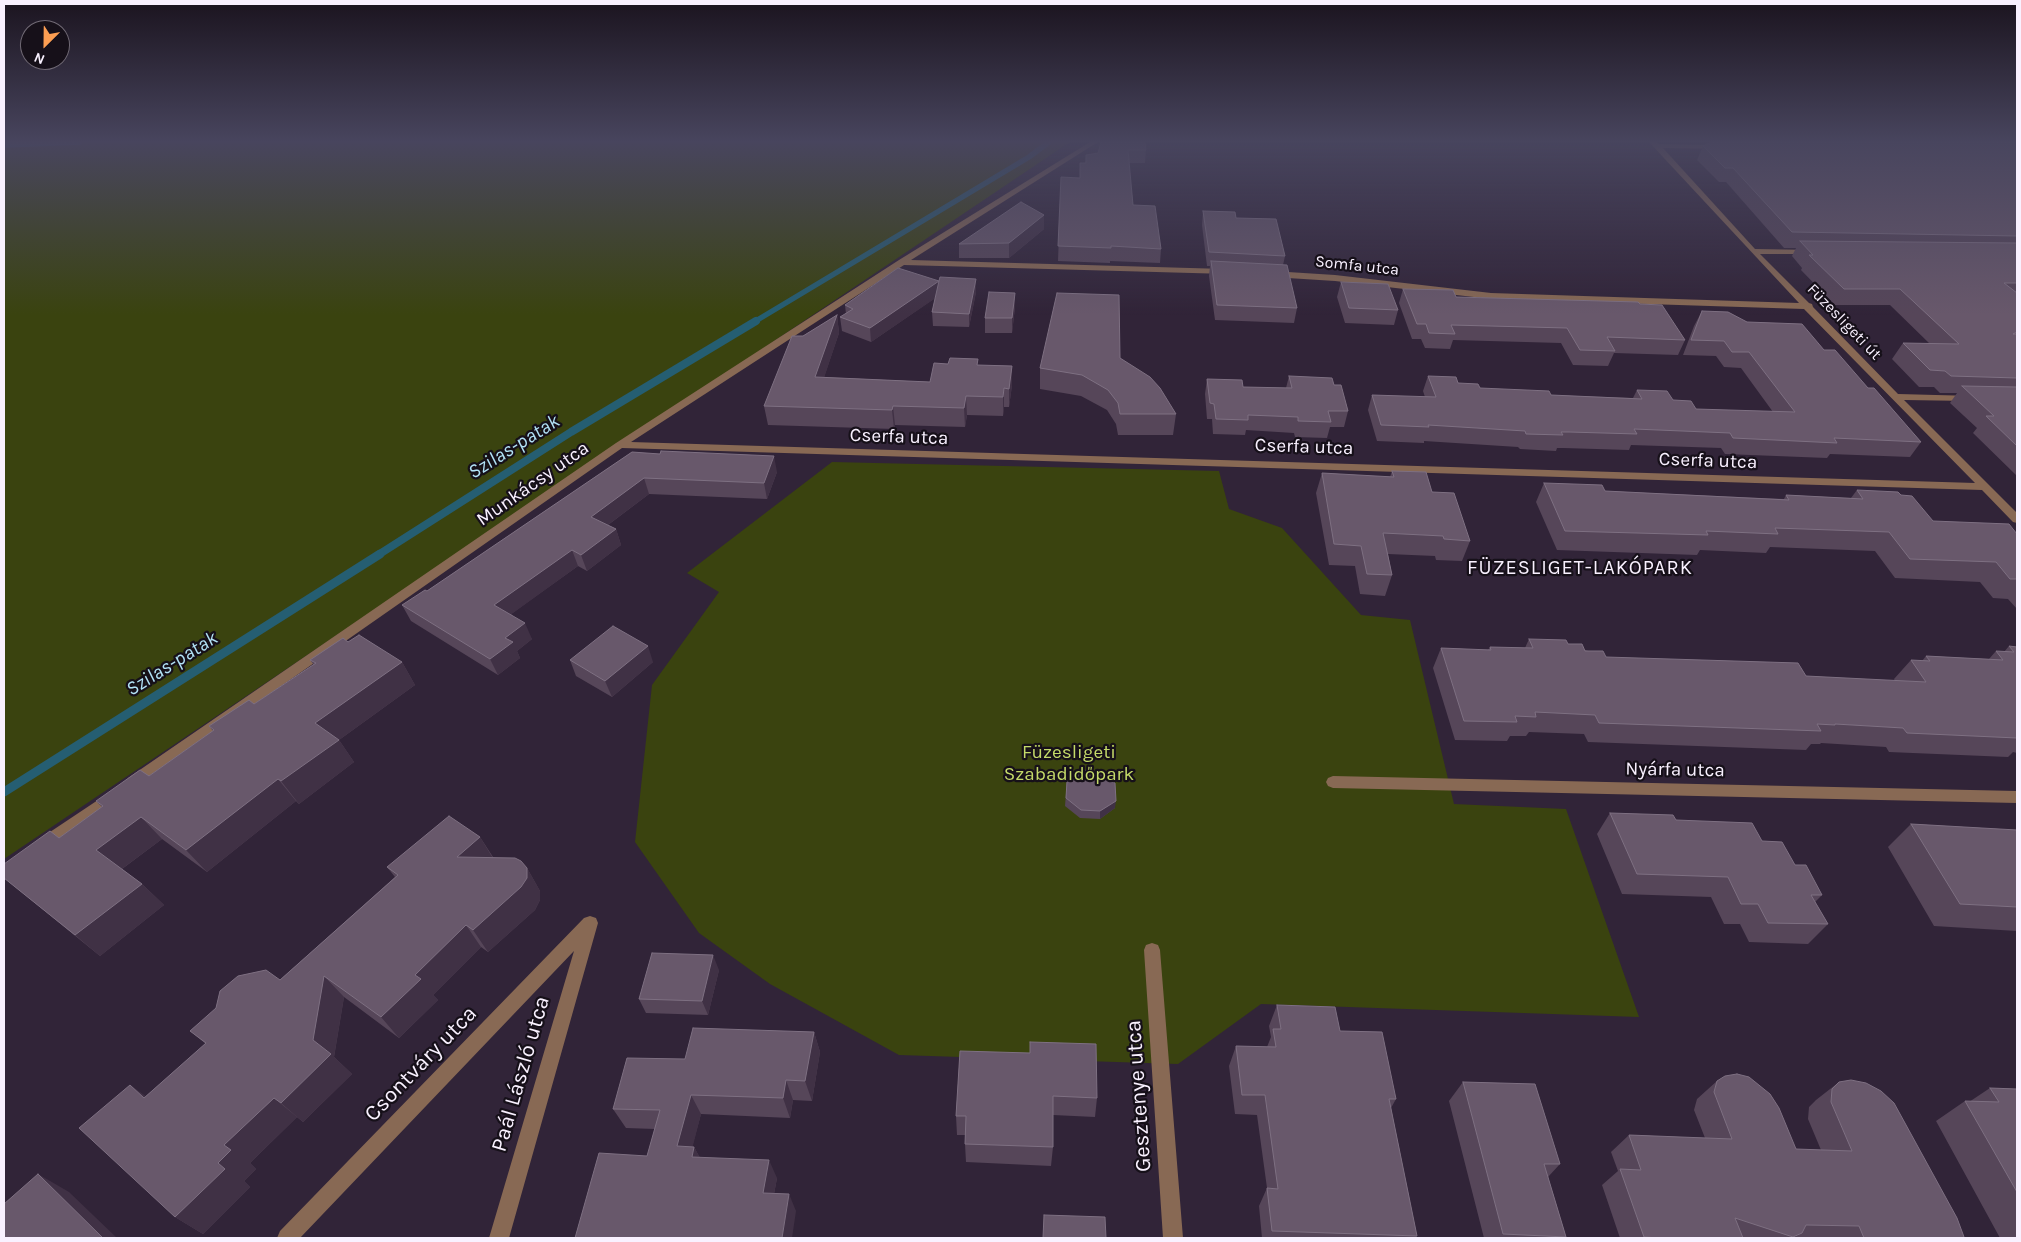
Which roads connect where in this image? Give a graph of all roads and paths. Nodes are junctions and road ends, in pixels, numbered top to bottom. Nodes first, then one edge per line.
1 (1001, 200) edge
2 (1707, 200) edge
3 (1753, 250) junction
4 (1822, 252) edge
5 (902, 262) junction
6 (1235, 272) edge
7 (1265, 274) edge
8 (1809, 306) junction
9 (1895, 397) junction
10 (1980, 398) edge
11 (620, 445) junction
12 (1986, 487) junction
13 (2017, 519) edge
14 (1333, 782) dead end
15 (2017, 797) edge
16 (37, 849) edge
17 (590, 923) joint
18 (1152, 950) dead end
19 (287, 1238) edge
20 (499, 1238) edge
21 (1173, 1238) edge

1 - 5 street, Munkácsy utca
2 - 3 street, Füzesligeti út
3 - 4 street
3 - 8 street, Füzesligeti út
5 - 6 street
5 - 11 street, Munkácsy utca
7 - 8 street, Somfa utca
8 - 9 street, Füzesligeti út
9 - 10 street
9 - 12 street, Füzesligeti út
11 - 12 street, Cserfa utca
11 - 16 street, Munkácsy utca
12 - 13 street, Füzesligeti út
14 - 15 street, Nyárfa utca
17 - 19 street, Csontváry utca
17 - 20 street, Paál László utca
18 - 21 street, Gesztenye utca

